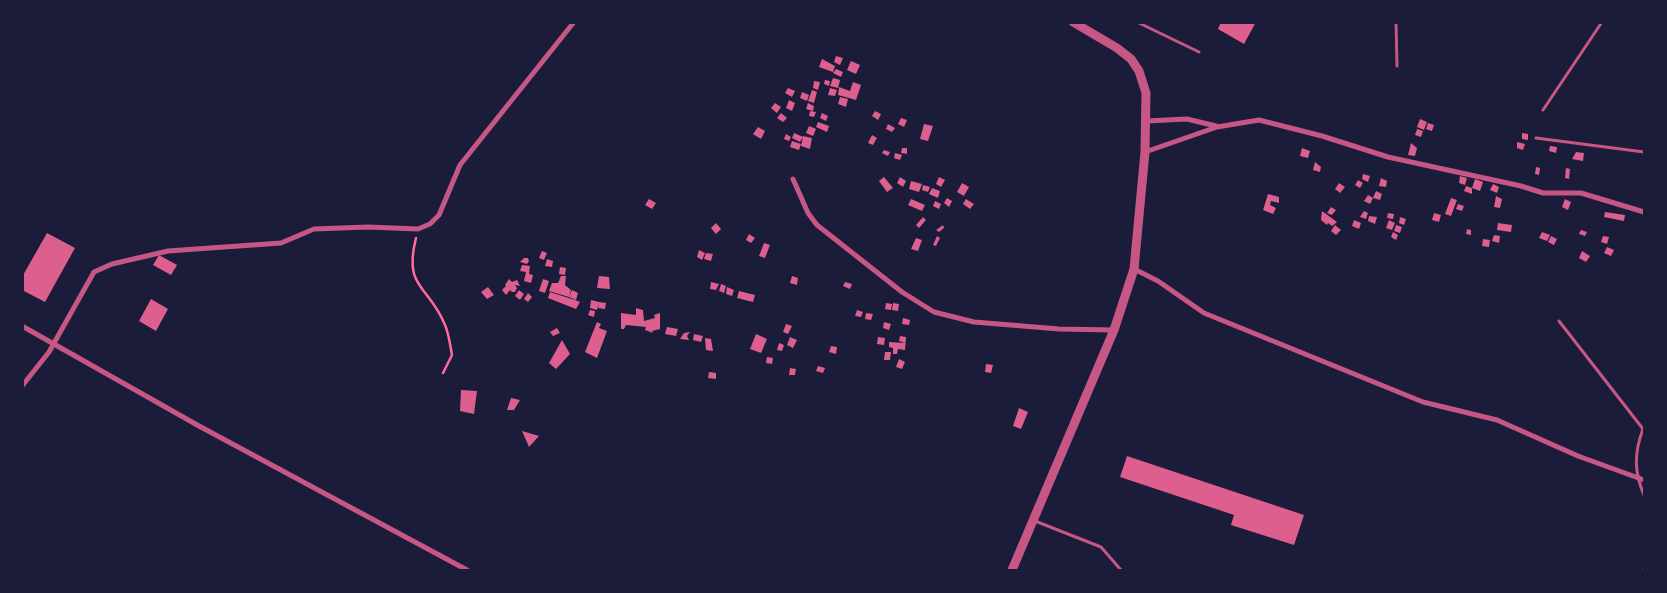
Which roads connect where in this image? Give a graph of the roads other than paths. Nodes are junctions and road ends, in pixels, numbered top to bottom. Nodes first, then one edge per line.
1 (574, 22) edge
2 (1137, 22) edge
3 (1396, 22) edge
4 (1602, 22) edge
5 (1075, 23) edge
6 (1200, 52) dead end
7 (1397, 66) dead end
8 (1543, 110) dead end
9 (1146, 121) junction
10 (1217, 127) junction
11 (1536, 138) dead end
12 (1146, 152) junction
13 (1644, 152) edge
14 (793, 179) dead end
15 (1644, 212) edge
16 (1134, 269) junction
17 (1559, 321) dead end
18 (22, 326) edge
19 (1114, 330) junction
20 (53, 344) junction
21 (22, 386) edge
22 (1644, 428) edge
23 (1636, 477) junction
24 (1644, 480) edge
25 (1644, 495) edge
26 (1034, 520) junction
27 (467, 570) edge
28 (1012, 570) edge
29 (1121, 570) edge

1 - 20 street
2 - 6 lane
3 - 7 lane
4 - 8 lane
5 - 9 street
9 - 10 street
9 - 12 street
10 - 12 street
10 - 15 street
11 - 13 lane
12 - 16 street
14 - 19 street
16 - 19 street
16 - 23 street
17 - 22 lane
18 - 20 street
19 - 26 street
20 - 21 street
20 - 27 street
22 - 23 lane
23 - 24 street
23 - 25 lane
26 - 28 street
26 - 29 lane

